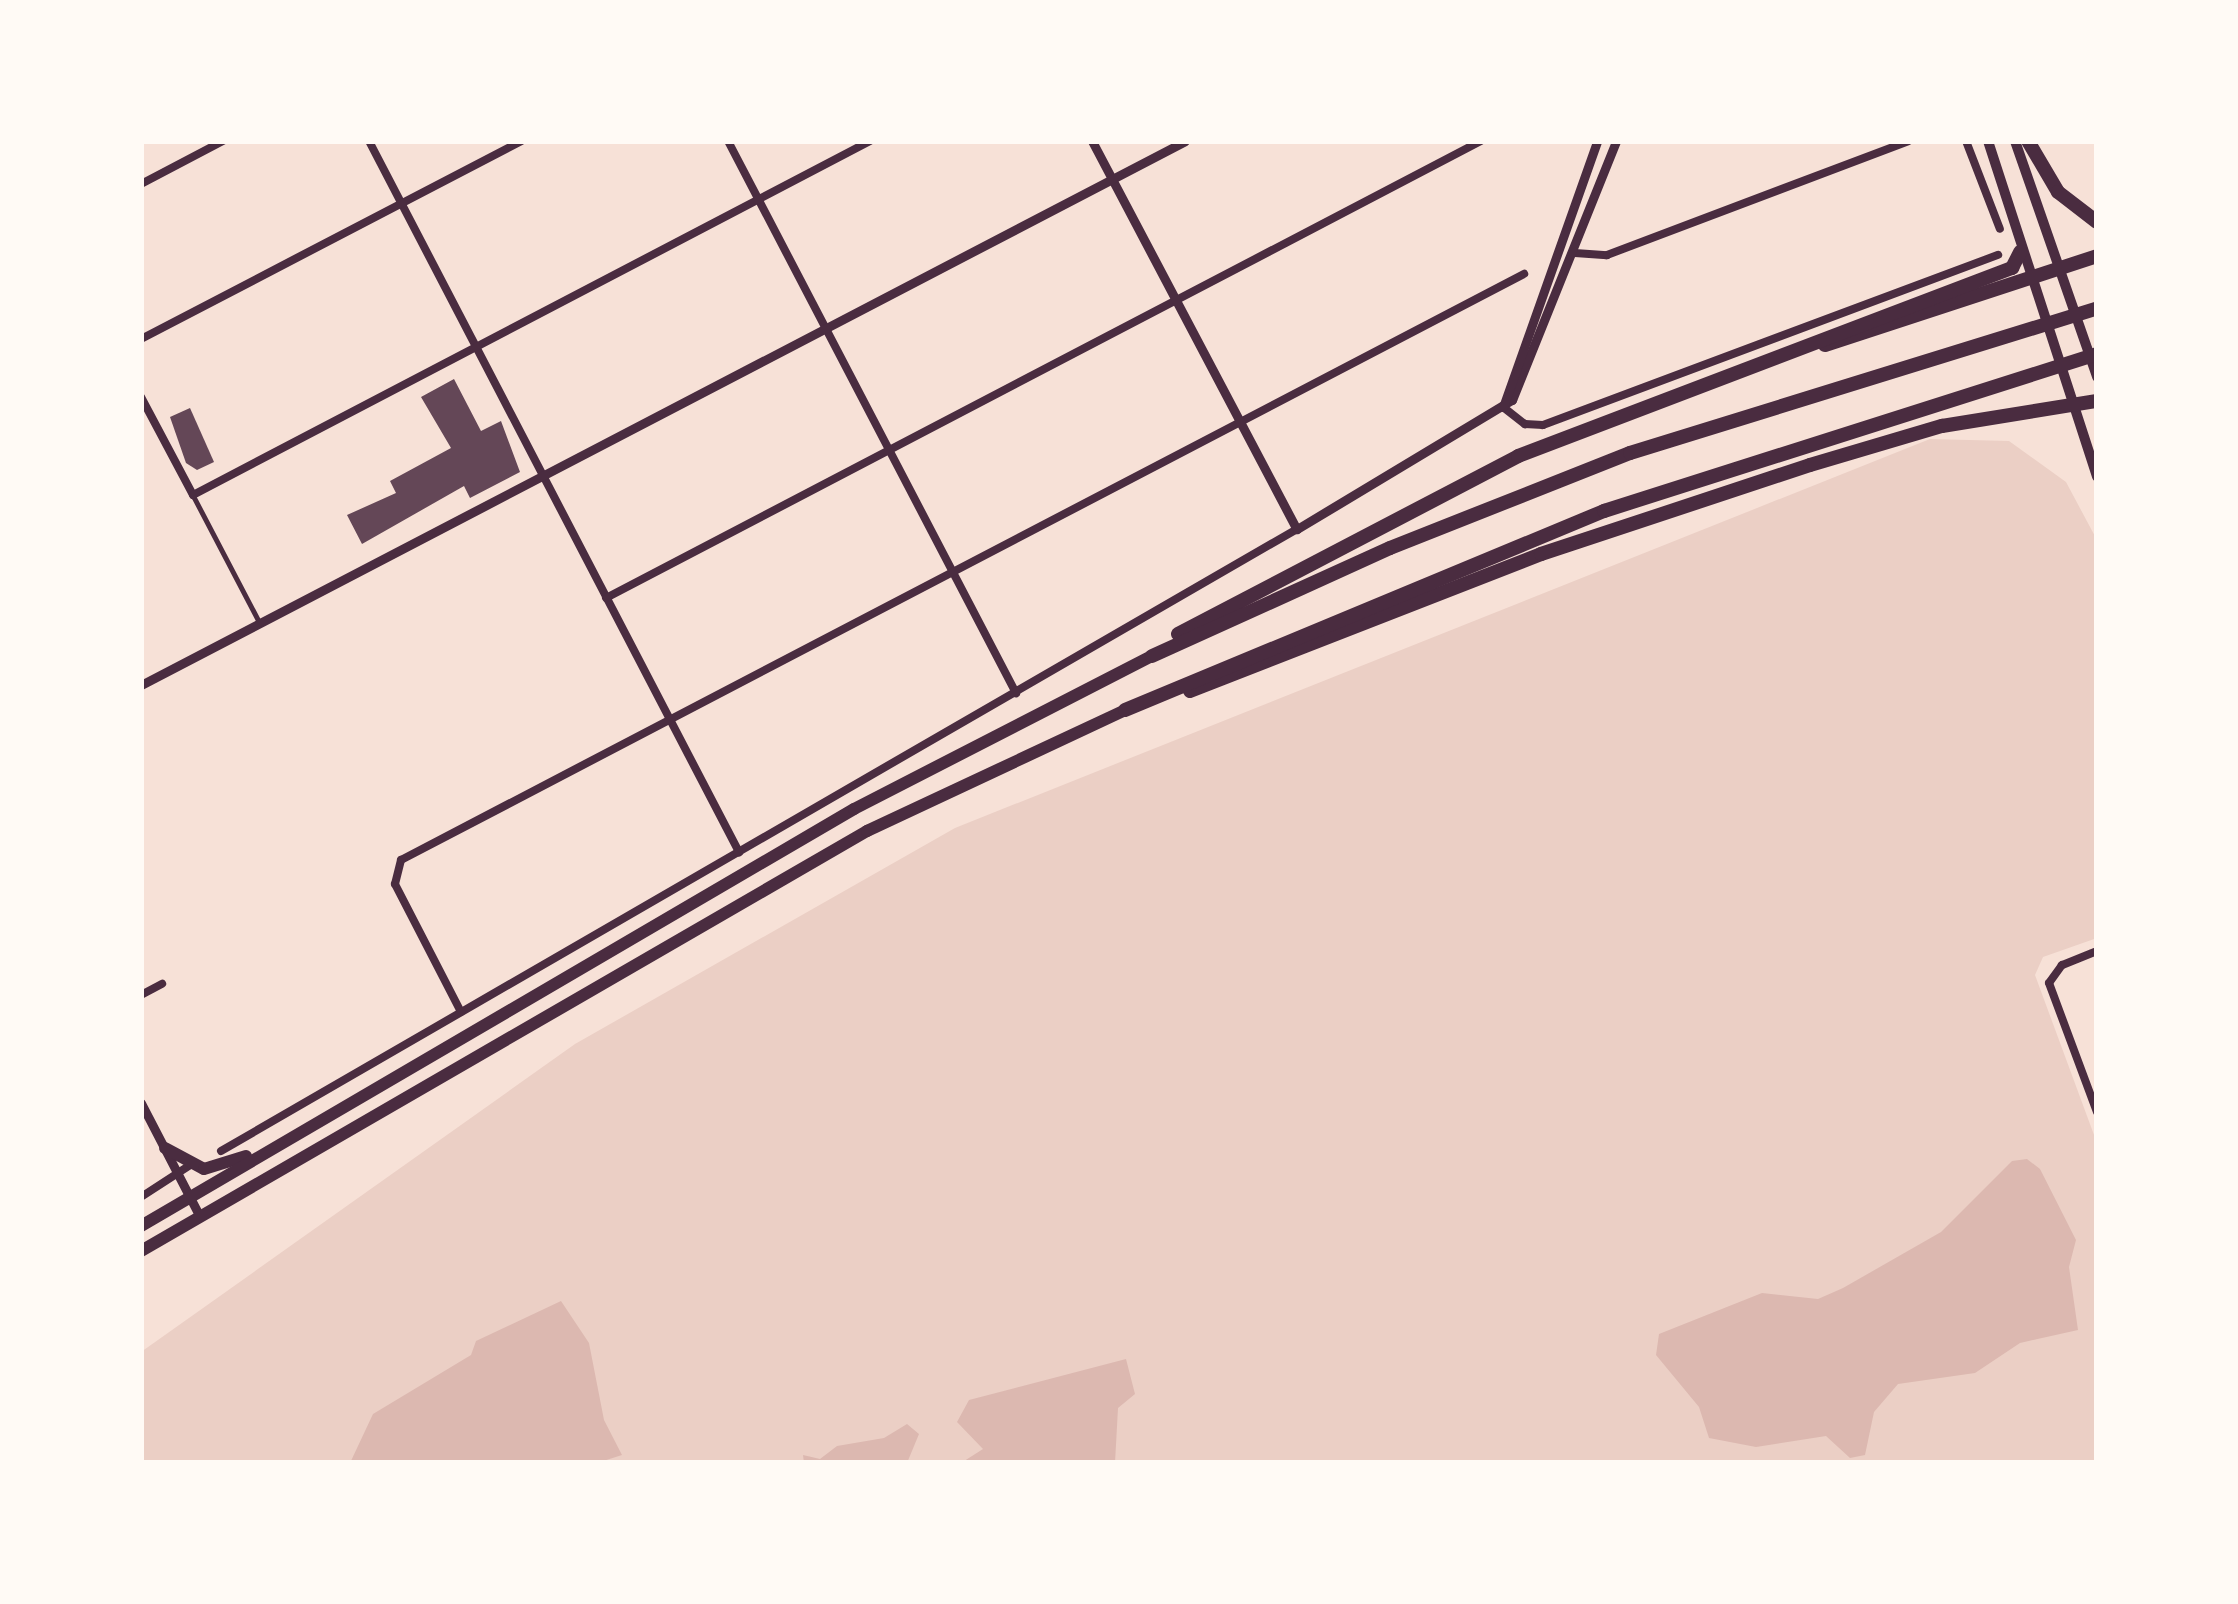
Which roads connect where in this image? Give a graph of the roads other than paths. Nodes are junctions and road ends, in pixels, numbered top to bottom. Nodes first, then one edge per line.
1 (223, 141) edge
2 (369, 141) edge
3 (522, 141) edge
4 (728, 141) edge
5 (870, 141) edge
6 (1092, 141) edge
7 (1185, 141) edge
8 (1481, 141) edge
9 (1597, 141) edge
10 (1616, 141) edge
11 (1908, 141) edge
12 (1966, 141) edge
13 (1988, 141) edge
14 (2015, 141) edge
15 (2028, 141) edge
16 (1112, 179) junction
17 (141, 184) edge
18 (759, 199) junction
19 (401, 204) junction
20 (2097, 222) edge
21 (2000, 229) dead end
22 (2020, 252) junction
23 (1575, 253) junction
24 (1998, 255) dead end
25 (2097, 256) edge
26 (2061, 270) junction
27 (1524, 274) dead end
28 (2030, 281) junction
29 (1177, 301) junction
30 (2097, 308) edge
31 (826, 328) junction
32 (141, 339) edge
33 (475, 346) junction
34 (1802, 350) junction
35 (2097, 353) edge
36 (2097, 377) edge
37 (141, 397) edge
38 (2097, 401) edge
39 (1503, 407) junction
40 (2073, 407) junction
41 (1239, 422) junction
42 (889, 450) junction
43 (543, 476) junction
44 (2097, 477) edge
45 (193, 495) junction
46 (1297, 529) junction
47 (954, 573) junction
48 (606, 598) junction
49 (260, 624) junction
50 (1152, 656) junction
51 (141, 685) edge
52 (1016, 693) junction
53 (1125, 710) junction
54 (670, 719) junction
55 (739, 852) junction
56 (2097, 951) edge
57 (162, 984) dead end
58 (141, 995) edge
59 (461, 1012) junction
60 (2095, 1099) edge
61 (141, 1103) edge
62 (2097, 1112) edge
63 (319, 1121) junction
64 (165, 1148) junction
65 (221, 1151) dead end
66 (190, 1165) junction
67 (176, 1175) junction
68 (141, 1197) edge
69 (189, 1198) junction
70 (200, 1216) junction
71 (141, 1226) edge
72 (141, 1251) edge

1 - 17 street
2 - 19 street
3 - 19 street
4 - 18 street
5 - 18 street
6 - 16 street
7 - 16 street
8 - 29 street
9 - 39 street
10 - 23 street
11 - 23 street
12 - 21 street
13 - 22 main road
14 - 26 main road
15 - 20 highway
16 - 29 street
16 - 31 street
18 - 31 street
18 - 33 street
19 - 32 street
19 - 33 street
22 - 28 main road
22 - 34 highway
23 - 39 street
24 - 39 street
25 - 26 highway
26 - 28 highway
26 - 36 main road
27 - 41 street
28 - 34 highway
28 - 40 main road
29 - 41 street
29 - 42 street
30 - 50 highway
31 - 42 street
31 - 43 street
33 - 43 street
33 - 45 street
34 - 50 highway
35 - 53 highway
37 - 45 street
38 - 40 highway
39 - 46 street
40 - 44 main road
40 - 53 highway
41 - 46 street
41 - 47 street
42 - 47 street
42 - 48 street
43 - 48 street
43 - 49 street
45 - 49 lane
46 - 52 street
47 - 52 street
47 - 54 street
48 - 54 street
49 - 51 street
50 - 63 main road
52 - 55 street
53 - 70 main road
54 - 55 street
54 - 59 street
55 - 59 street
56 - 60 street
57 - 58 street
59 - 65 street
60 - 62 street
61 - 64 street
63 - 66 main road
63 - 69 main road
64 - 66 main road
64 - 67 street
66 - 67 street
67 - 68 street
67 - 69 street
69 - 70 street
69 - 71 main road
70 - 72 main road

